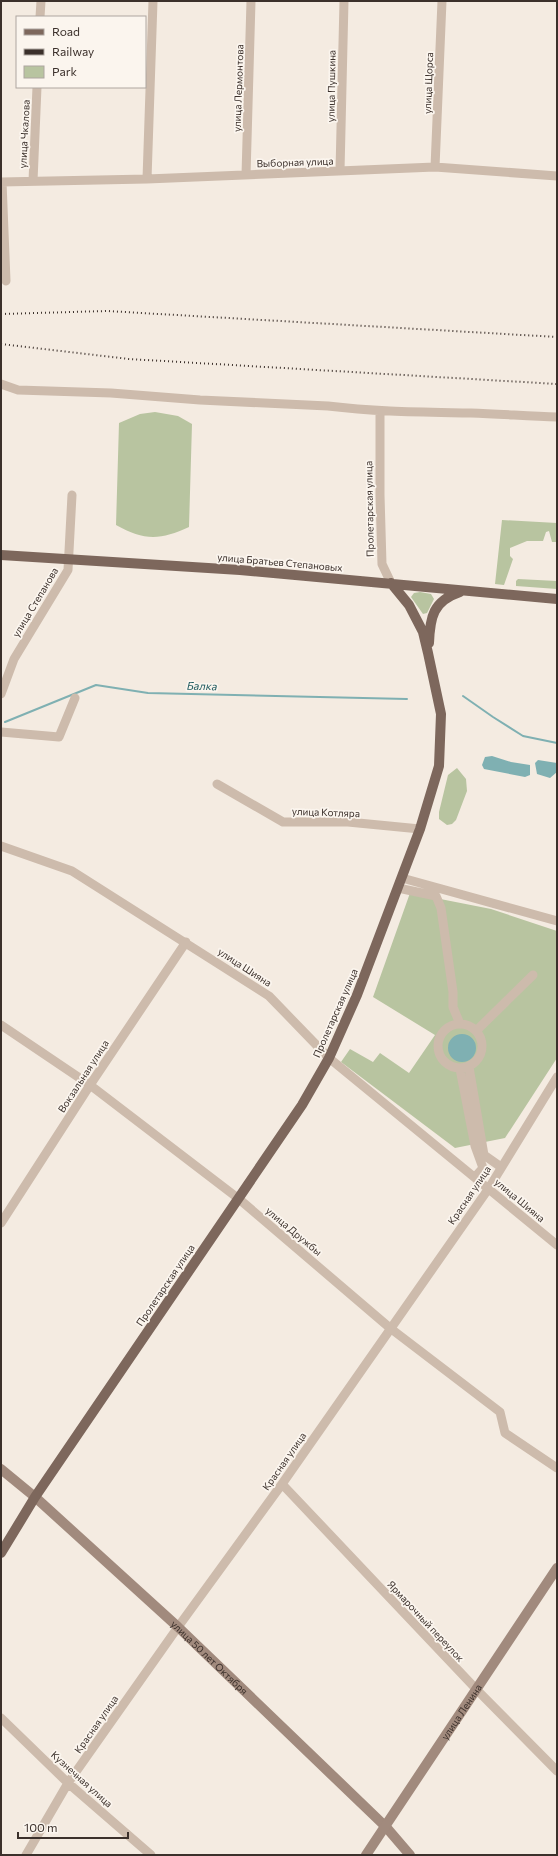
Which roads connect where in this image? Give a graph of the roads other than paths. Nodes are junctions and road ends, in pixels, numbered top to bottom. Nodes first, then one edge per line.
1 (41, 1) edge
2 (152, 1) edge
3 (251, 1) edge
4 (344, 1) edge
5 (442, 1) edge
6 (40, 16) edge
7 (37, 88) edge
8 (435, 167) junction
9 (340, 171) junction
10 (246, 175) junction
11 (557, 176) edge
12 (146, 179) junction
13 (33, 181) junction
14 (2, 182) edge
15 (6, 282) dead end
16 (1, 384) edge
17 (380, 412) junction
18 (557, 417) edge
19 (72, 495) dead end
20 (1, 555) edge
21 (69, 558) junction
22 (391, 583) junction
23 (462, 591) junction
24 (557, 599) edge
25 (428, 653) junction
26 (4, 678) edge
27 (1, 694) edge
28 (75, 698) dead end
29 (1, 732) edge
30 (217, 784) dead end
31 (420, 829) junction
32 (1, 846) edge
33 (402, 878) junction
34 (398, 888) junction
35 (557, 921) edge
36 (186, 942) junction
37 (533, 975) dead end
38 (460, 1024) junction
39 (1, 1025) edge
40 (476, 1031) junction
41 (329, 1058) junction
42 (464, 1068) junction
43 (557, 1076) edge
44 (90, 1085) junction
45 (501, 1167) junction
46 (476, 1177) junction
47 (489, 1188) junction
48 (239, 1199) junction
49 (1, 1223) edge
50 (557, 1245) edge
51 (390, 1328) junction
52 (557, 1468) edge
53 (1, 1469) edge
54 (282, 1484) junction
55 (35, 1497) junction
56 (1, 1553) edge
57 (557, 1568) edge
58 (178, 1627) junction
59 (477, 1690) junction
60 (1, 1718) edge
61 (557, 1771) edge
62 (68, 1784) junction
63 (386, 1826) junction
64 (26, 1855) edge
65 (151, 1855) edge
66 (366, 1855) edge
67 (410, 1855) edge

1 - 6 street
2 - 12 street
3 - 10 street, улица Лермонтова
4 - 9 street, улица Пушкина
5 - 8 street, улица Щорса
7 - 13 street, улица Чкалова
8 - 9 street, Выборная улица
8 - 11 street, Выборная улица
9 - 10 street, Выборная улица
10 - 12 street, Выборная улица
12 - 13 street, Выборная улица
13 - 14 street, Выборная улица
14 - 15 street
16 - 17 street
17 - 18 street
17 - 22 street, Пролетарская улица
19 - 21 street, улица Степанова
20 - 21 main road, улица Братьев Степановых
21 - 22 main road, улица Братьев Степановых
21 - 26 street, улица Степанова
22 - 23 main road, улица Братьев Степановых
22 - 25 main road, Пролетарская улица
23 - 24 main road, улица Братьев Степановых
23 - 25 main road
25 - 31 main road, Пролетарская улица
26 - 27 street, улица Степанова
28 - 29 street
30 - 31 street, улица Котляра
31 - 33 main road, Пролетарская улица
32 - 36 street, улица Шияна
33 - 34 main road, Пролетарская улица
33 - 35 street
34 - 38 street
34 - 41 main road, Пролетарская улица
36 - 41 street, улица Шияна
36 - 44 street, Вокзальная улица
37 - 40 street
38 - 40 street
38 - 42 street
39 - 44 street, улица Дружбы
40 - 42 street
41 - 46 street, улица Шияна
41 - 48 main road, Пролетарская улица
42 - 45 street
42 - 46 street
43 - 45 street, Красная улица
44 - 48 street, улица Дружбы
44 - 49 street, Вокзальная улица
45 - 47 street, Красная улица
46 - 47 street, улица Шияна
47 - 50 street, улица Шияна
47 - 51 street, Красная улица
48 - 51 street, улица Дружбы
48 - 55 main road, Пролетарская улица
51 - 52 street, улица Дружбы
51 - 54 street, Красная улица
53 - 55 main road, улица 50 лет Октября
54 - 58 street, Красная улица
54 - 59 street, Ярмарочный переулок
55 - 56 main road, Пролетарская улица
55 - 58 main road, улица 50 лет Октября
57 - 59 main road, улица Ленина
58 - 62 street, Красная улица
58 - 63 main road, улица 50 лет Октября
59 - 61 street, Ярмарочный переулок
59 - 63 main road, улица Ленина
60 - 62 street, Кузнечная улица
62 - 64 street, Красная улица
62 - 65 street, Кузнечная улица
63 - 66 main road, улица Ленина
63 - 67 main road, улица 50 лет Октября

